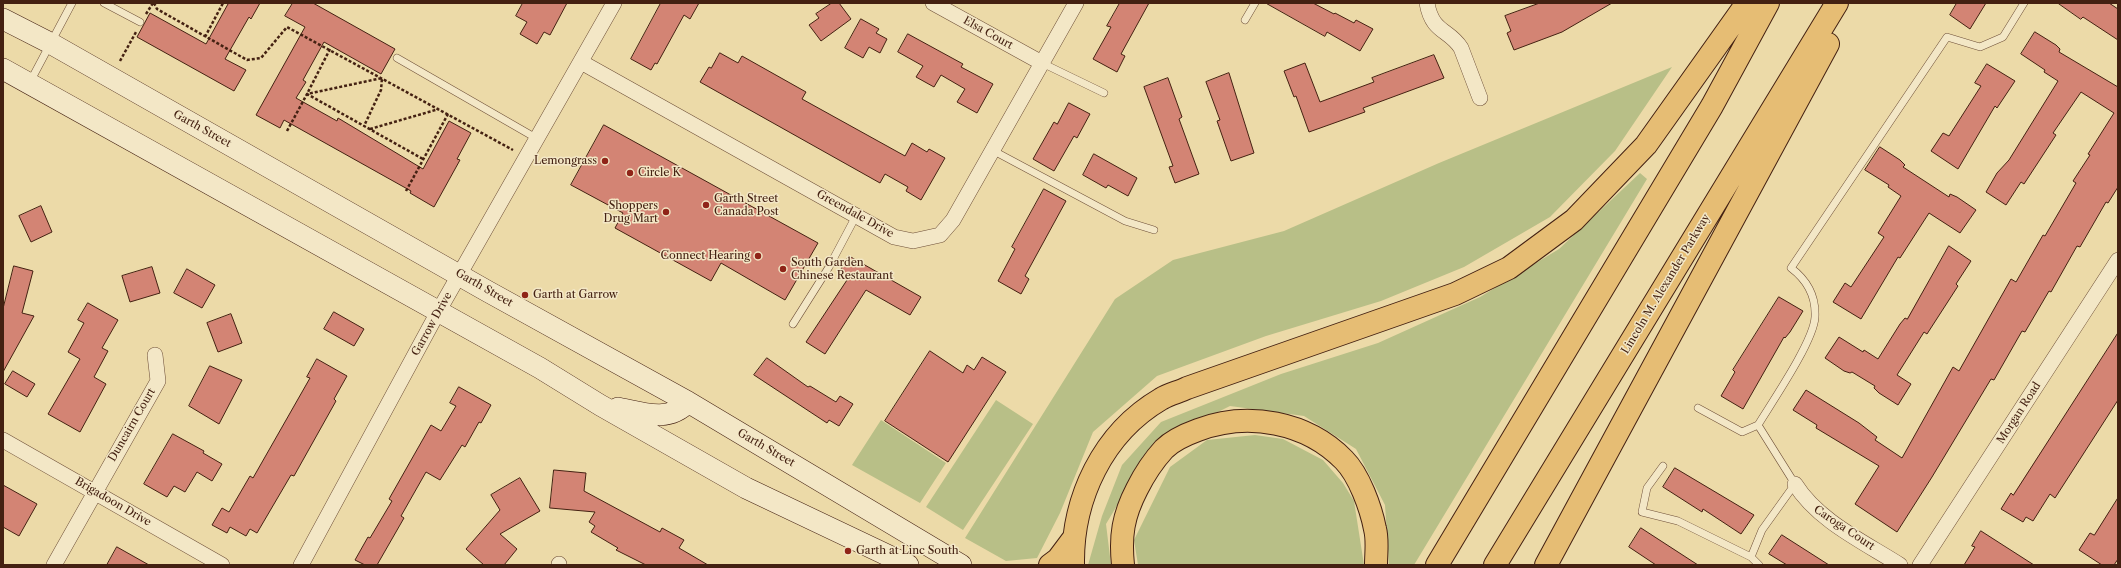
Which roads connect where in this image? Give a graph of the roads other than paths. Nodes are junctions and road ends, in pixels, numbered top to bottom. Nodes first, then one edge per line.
1 (72, 3) edge
2 (104, 3) edge
3 (614, 3) edge
4 (933, 3) edge
5 (1076, 3) edge
6 (1255, 3) edge
7 (1427, 3) edge
8 (1747, 3) edge
9 (1768, 3) edge
10 (1837, 3) edge
11 (1848, 3) edge
12 (2024, 3) edge
13 (3, 18) edge
14 (1245, 20) dead end
15 (139, 25) road end
16 (50, 43) junction
17 (397, 58) dead end
18 (581, 62) junction
19 (1042, 63) junction
20 (3, 69) edge
21 (29, 84) junction
22 (1104, 93) dead end
23 (1480, 98) dead end
24 (536, 138) junction
25 (992, 150) junction
26 (856, 216) junction
27 (1154, 230) dead end
28 (2118, 260) edge
29 (459, 274) junction
30 (438, 312) junction
31 (793, 324) dead end
32 (155, 355) dead end
33 (688, 402) junction
34 (600, 405) junction
35 (1698, 408) dead end
36 (1758, 425) junction
37 (3, 440) edge
38 (1662, 466) dead end
39 (1796, 484) junction
40 (94, 492) junction
41 (1073, 539) junction
42 (1751, 557) junction
43 (54, 565) edge
44 (222, 565) edge
45 (301, 565) edge
46 (908, 565) edge
47 (962, 565) edge
48 (1050, 565) edge
49 (1074, 565) edge
50 (1123, 565) edge
51 (1376, 565) edge
52 (1437, 565) edge
53 (1495, 565) edge
54 (1546, 565) edge
55 (1759, 565) edge
56 (1900, 565) edge
57 (1920, 565) edge

1 - 16 lane
2 - 15 lane
3 - 18 street, Garrow Drive
4 - 19 street, Elsa Court
5 - 19 street, Greendale Drive
6 - 14 lane
7 - 23 street
8 - 41 highway
9 - 52 highway
10 - 53 highway, Lincoln M. Alexander Parkway
11 - 54 highway
12 - 36 lane
13 - 16 main road, Garth Street
16 - 21 lane
16 - 29 main road, Garth Street
17 - 24 lane
18 - 24 street, Garrow Drive
18 - 26 street, Greendale Drive
19 - 22 lane
19 - 25 street, Greendale Drive
20 - 21 main road
21 - 30 main road
24 - 29 street, Garrow Drive
25 - 26 street, Greendale Drive
25 - 27 lane
26 - 31 lane
28 - 57 street, Morgan Road
29 - 30 street, Garrow Drive
29 - 33 main road, Garth Street
30 - 34 main road
30 - 45 street, Garrow Drive
32 - 40 street, Duncairn Court
33 - 34 main road
33 - 47 main road, Garth Street
34 - 46 main road
35 - 36 lane
36 - 39 lane
37 - 40 street, Brigadoon Drive
38 - 42 lane
39 - 42 lane
39 - 56 street, Caroga Court
40 - 43 street, Duncairn Court
40 - 44 street, Brigadoon Drive
41 - 48 highway
41 - 49 highway
42 - 55 lane
50 - 51 highway

